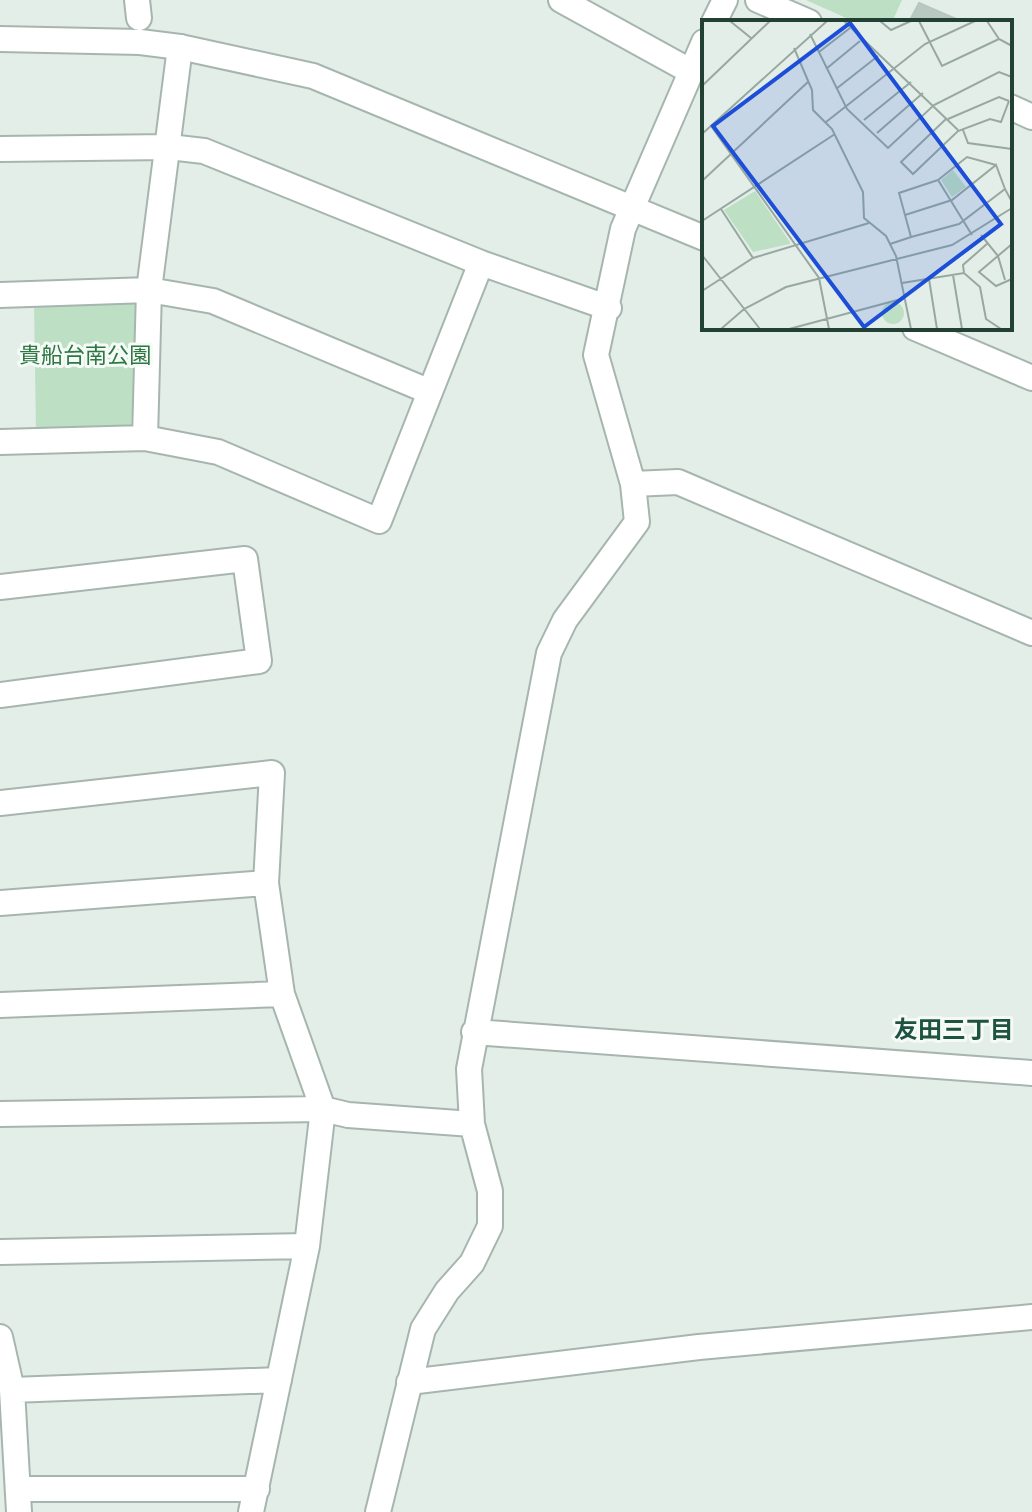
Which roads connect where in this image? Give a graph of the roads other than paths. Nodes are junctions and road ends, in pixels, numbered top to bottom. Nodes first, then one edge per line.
1 (561, 0) edge
2 (725, 0) edge
3 (758, 0) edge
4 (715, 20) edge
5 (804, 20) edge
6 (0, 39) edge
7 (702, 46) edge
8 (180, 47) junction
9 (690, 71) junction
10 (1012, 108) edge
11 (1032, 117) edge
12 (169, 147) junction
13 (0, 149) edge
14 (632, 208) junction
15 (702, 237) edge
16 (481, 263) junction
17 (149, 290) junction
18 (0, 295) edge
19 (609, 308) junction
20 (920, 330) edge
21 (1032, 378) edge
22 (428, 391) junction
23 (145, 438) junction
24 (0, 442) edge
25 (633, 484) junction
26 (0, 587) edge
27 (1032, 633) edge
28 (0, 695) edge
29 (0, 803) edge
30 (266, 883) junction
31 (0, 903) edge
32 (282, 994) junction
33 (0, 1005) edge
34 (474, 1032) junction
35 (1032, 1073) edge
36 (323, 1109) junction
37 (0, 1114) edge
38 (472, 1124) junction
39 (307, 1246) junction
40 (0, 1252) edge
41 (1032, 1317) edge
42 (0, 1337) edge
43 (279, 1380) junction
44 (409, 1382) junction
45 (12, 1390) junction
46 (19, 1500) edge
47 (254, 1500) edge
48 (378, 1512) edge

1 - 9 street
2 - 4 street
3 - 5 street
6 - 8 street
7 - 9 street
8 - 12 street
8 - 14 street
9 - 14 street
10 - 11 street
12 - 13 street
12 - 16 street
12 - 17 street
14 - 15 street
14 - 19 street
16 - 19 street
16 - 22 street
17 - 18 street
17 - 22 street
17 - 23 street
19 - 25 street
20 - 21 street
22 - 23 street
23 - 24 street
25 - 27 street
25 - 34 street
26 - 28 street
29 - 30 street
30 - 31 street
30 - 32 street
32 - 33 street
32 - 36 street
34 - 35 street
34 - 38 street
36 - 37 street
36 - 38 street
36 - 39 street
38 - 44 street
39 - 40 street
39 - 43 street
41 - 44 street
42 - 45 street
43 - 45 street
43 - 47 street
44 - 48 street
45 - 46 street
46 - 47 street

